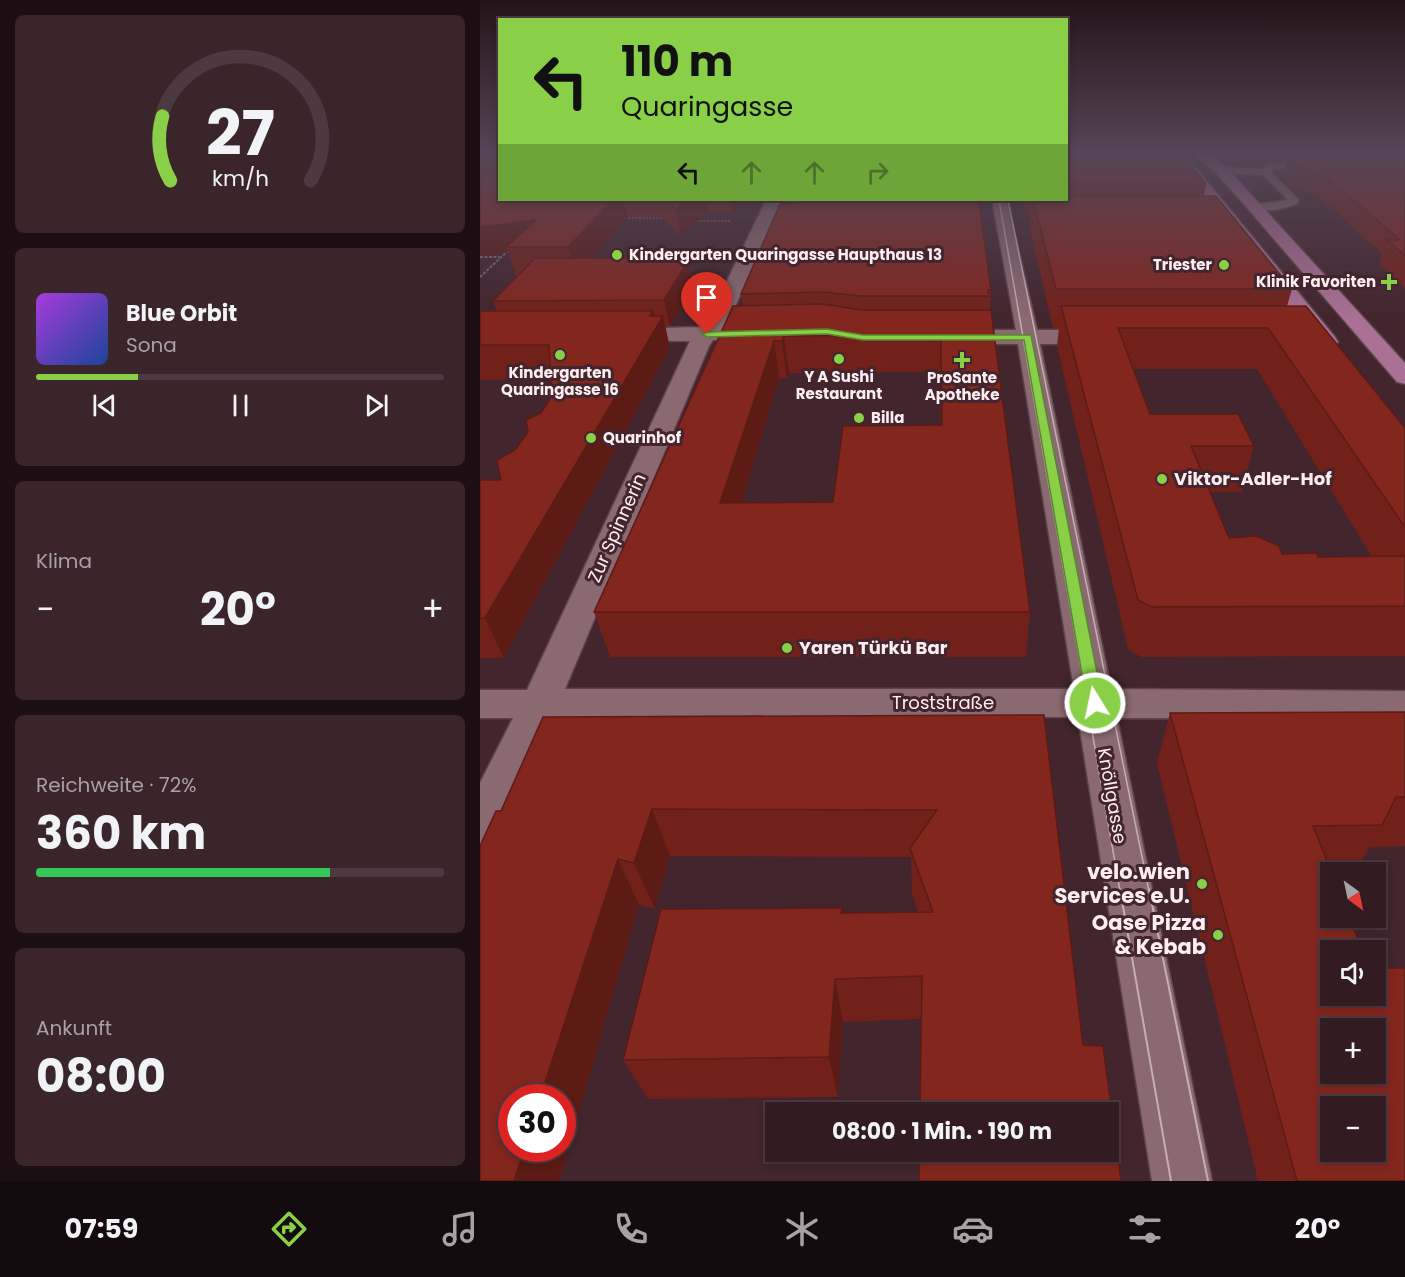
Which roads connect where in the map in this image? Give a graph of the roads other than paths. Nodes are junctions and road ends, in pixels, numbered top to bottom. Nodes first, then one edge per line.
1 (999, 207) edge
2 (1220, 207) edge
3 (1255, 207) edge
4 (775, 215) edge
5 (1209, 222) edge
6 (1232, 222) junction
7 (998, 223) junction
8 (1025, 223) dead end
9 (783, 333) edge
10 (707, 334) junction
11 (606, 335) edge
12 (932, 337) edge
13 (1028, 337) junction
14 (1120, 337) edge
15 (1299, 337) edge
16 (1323, 337) junction
17 (1336, 354) edge
18 (1405, 377) edge
19 (1095, 703) junction
20 (480, 704) edge
21 (539, 705) junction
22 (1405, 705) edge
23 (480, 826) edge
24 (1182, 1181) edge

1 - 7 street, Knöllgasse
2 - 6 main road
3 - 18 main road
4 - 10 street, Zur Spinnerin
5 - 6 street
6 - 16 main road
7 - 8 street
7 - 13 street, Knöllgasse
9 - 10 street
10 - 11 street
10 - 21 street, Zur Spinnerin
12 - 13 street
13 - 14 street
13 - 19 street, Knöllgasse
15 - 16 street
16 - 17 main road
19 - 21 street, Troststraße
19 - 22 street, Troststraße
19 - 24 street, Knöllgasse
20 - 21 street, Troststraße
21 - 23 street, Zur Spinnerin

